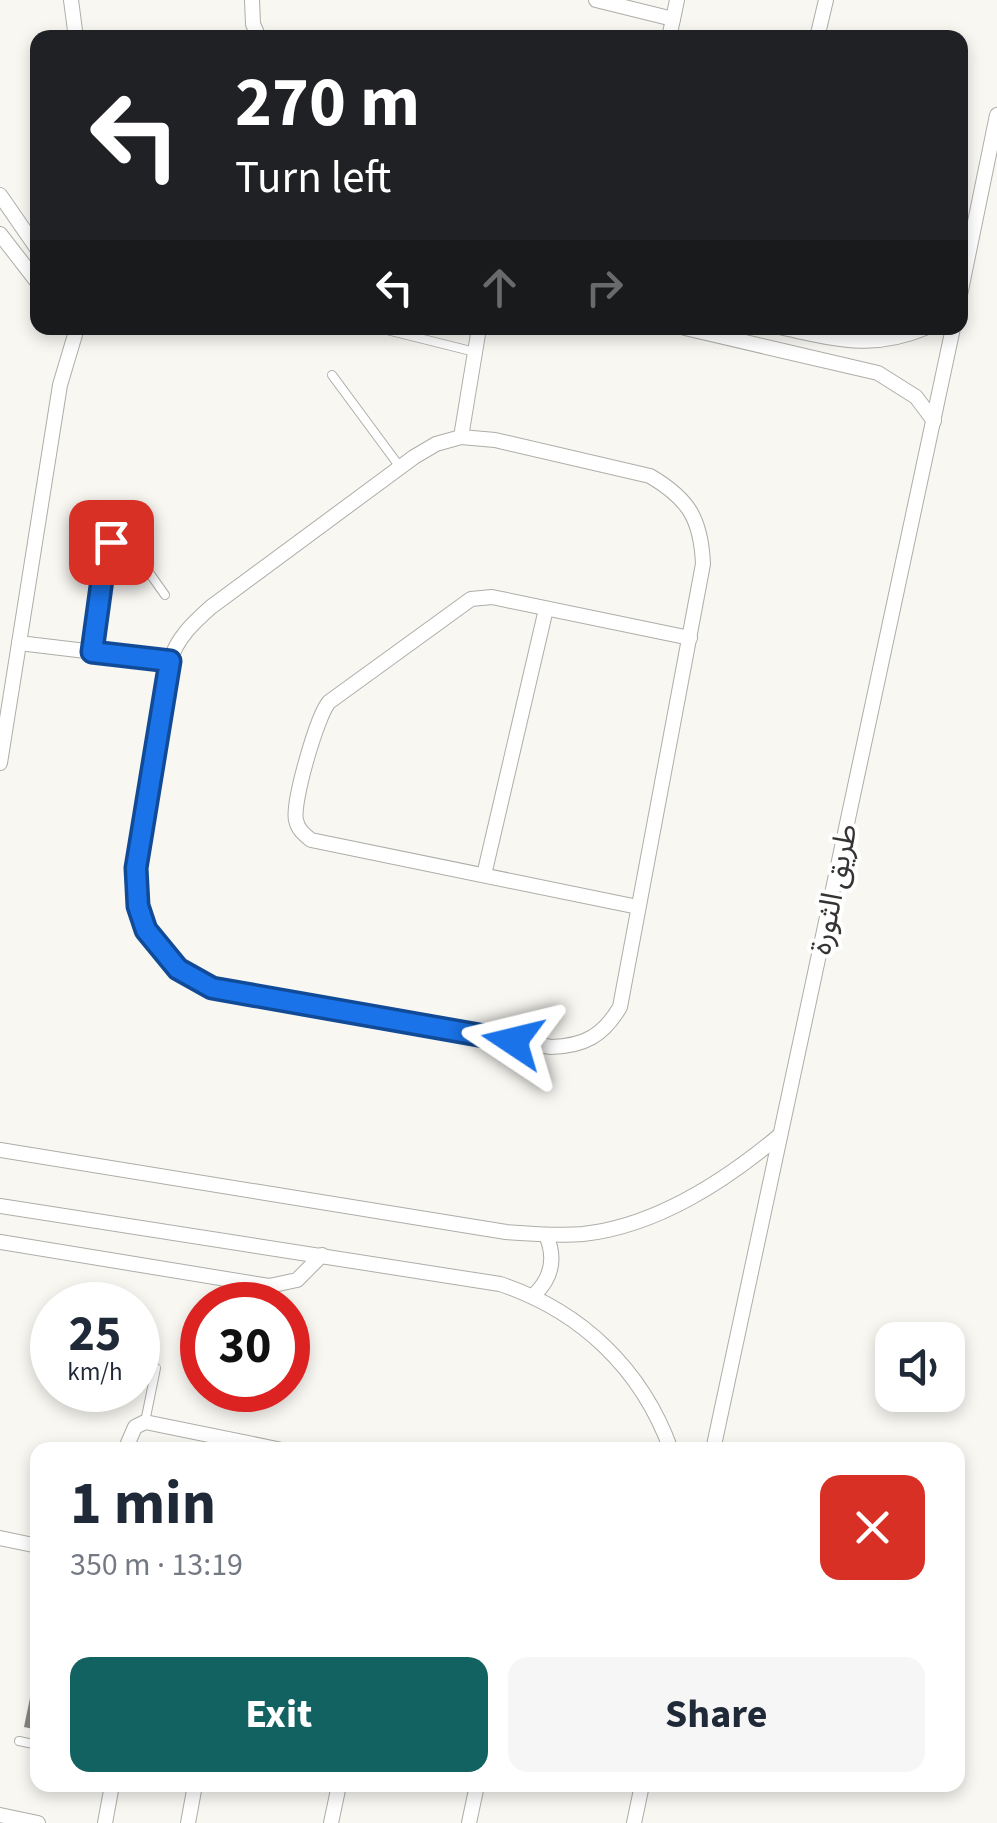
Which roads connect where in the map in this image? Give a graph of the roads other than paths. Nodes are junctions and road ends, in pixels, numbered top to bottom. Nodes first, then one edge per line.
1 (71, 0) edge
2 (252, 0) edge
3 (596, 0) edge
4 (677, 0) edge
5 (826, 0) edge
6 (673, 19) junction
7 (75, 30) edge
8 (256, 30) edge
9 (670, 30) edge
10 (819, 30) edge
11 (997, 115) edge
12 (0, 195) edge
13 (0, 234) edge
14 (30, 238) edge
15 (968, 256) edge
16 (30, 273) edge
17 (71, 335) edge
18 (407, 335) edge
19 (478, 335) edge
20 (718, 335) edge
21 (817, 335) edge
22 (902, 335) edge
23 (952, 335) edge
24 (847, 341) junction
25 (475, 352) junction
26 (842, 362) junction
27 (332, 375) dead end
28 (934, 420) junction
29 (461, 438) junction
30 (400, 467) junction
31 (165, 595) dead end
32 (546, 608) junction
33 (690, 638) junction
34 (19, 644) junction
35 (92, 652) junction
36 (170, 661) junction
37 (2, 744) edge
38 (0, 764) edge
39 (484, 876) junction
40 (638, 907) junction
41 (780, 1135) junction
42 (0, 1150) edge
43 (0, 1206) edge
44 (546, 1235) junction
45 (0, 1242) edge
46 (322, 1255) junction
47 (534, 1295) junction
48 (146, 1412) edge
49 (144, 1422) junction
50 (129, 1442) edge
51 (243, 1442) edge
52 (669, 1442) edge
53 (715, 1442) edge
54 (0, 1538) edge
55 (30, 1544) edge
56 (19, 1741) dead end
57 (30, 1743) edge
58 (111, 1792) edge
59 (194, 1792) edge
60 (338, 1792) edge
61 (475, 1792) edge
62 (641, 1792) edge
63 (0, 1815) edge
64 (38, 1823) edge
65 (105, 1823) edge
66 (188, 1823) edge
67 (332, 1823) edge
68 (469, 1823) edge
69 (634, 1823) edge

1 - 7 street
2 - 8 street
3 - 6 street
4 - 6 street
5 - 10 street
6 - 9 street
11 - 15 street
12 - 14 street
13 - 16 street
17 - 34 street
18 - 25 lane
19 - 25 street
20 - 26 street
21 - 24 street
22 - 24 street
23 - 28 street, طريق الثورة
24 - 26 street
25 - 29 street
26 - 28 street
27 - 30 lane
28 - 41 street, طريق الثورة
29 - 30 street
29 - 33 street
30 - 36 street
31 - 35 lane
32 - 33 street
32 - 39 street
32 - 39 street
33 - 40 street
34 - 35 street
34 - 37 street
35 - 36 street
36 - 40 street
37 - 38 street
39 - 40 street
41 - 44 street
41 - 53 street, طريق الثورة
42 - 44 street
43 - 46 street
44 - 47 street
45 - 46 street
46 - 47 street
47 - 52 street
48 - 49 lane
49 - 50 street
49 - 51 street
54 - 55 street
56 - 57 lane
58 - 65 street
59 - 66 street
60 - 67 street
61 - 68 street
62 - 69 street
63 - 64 street

